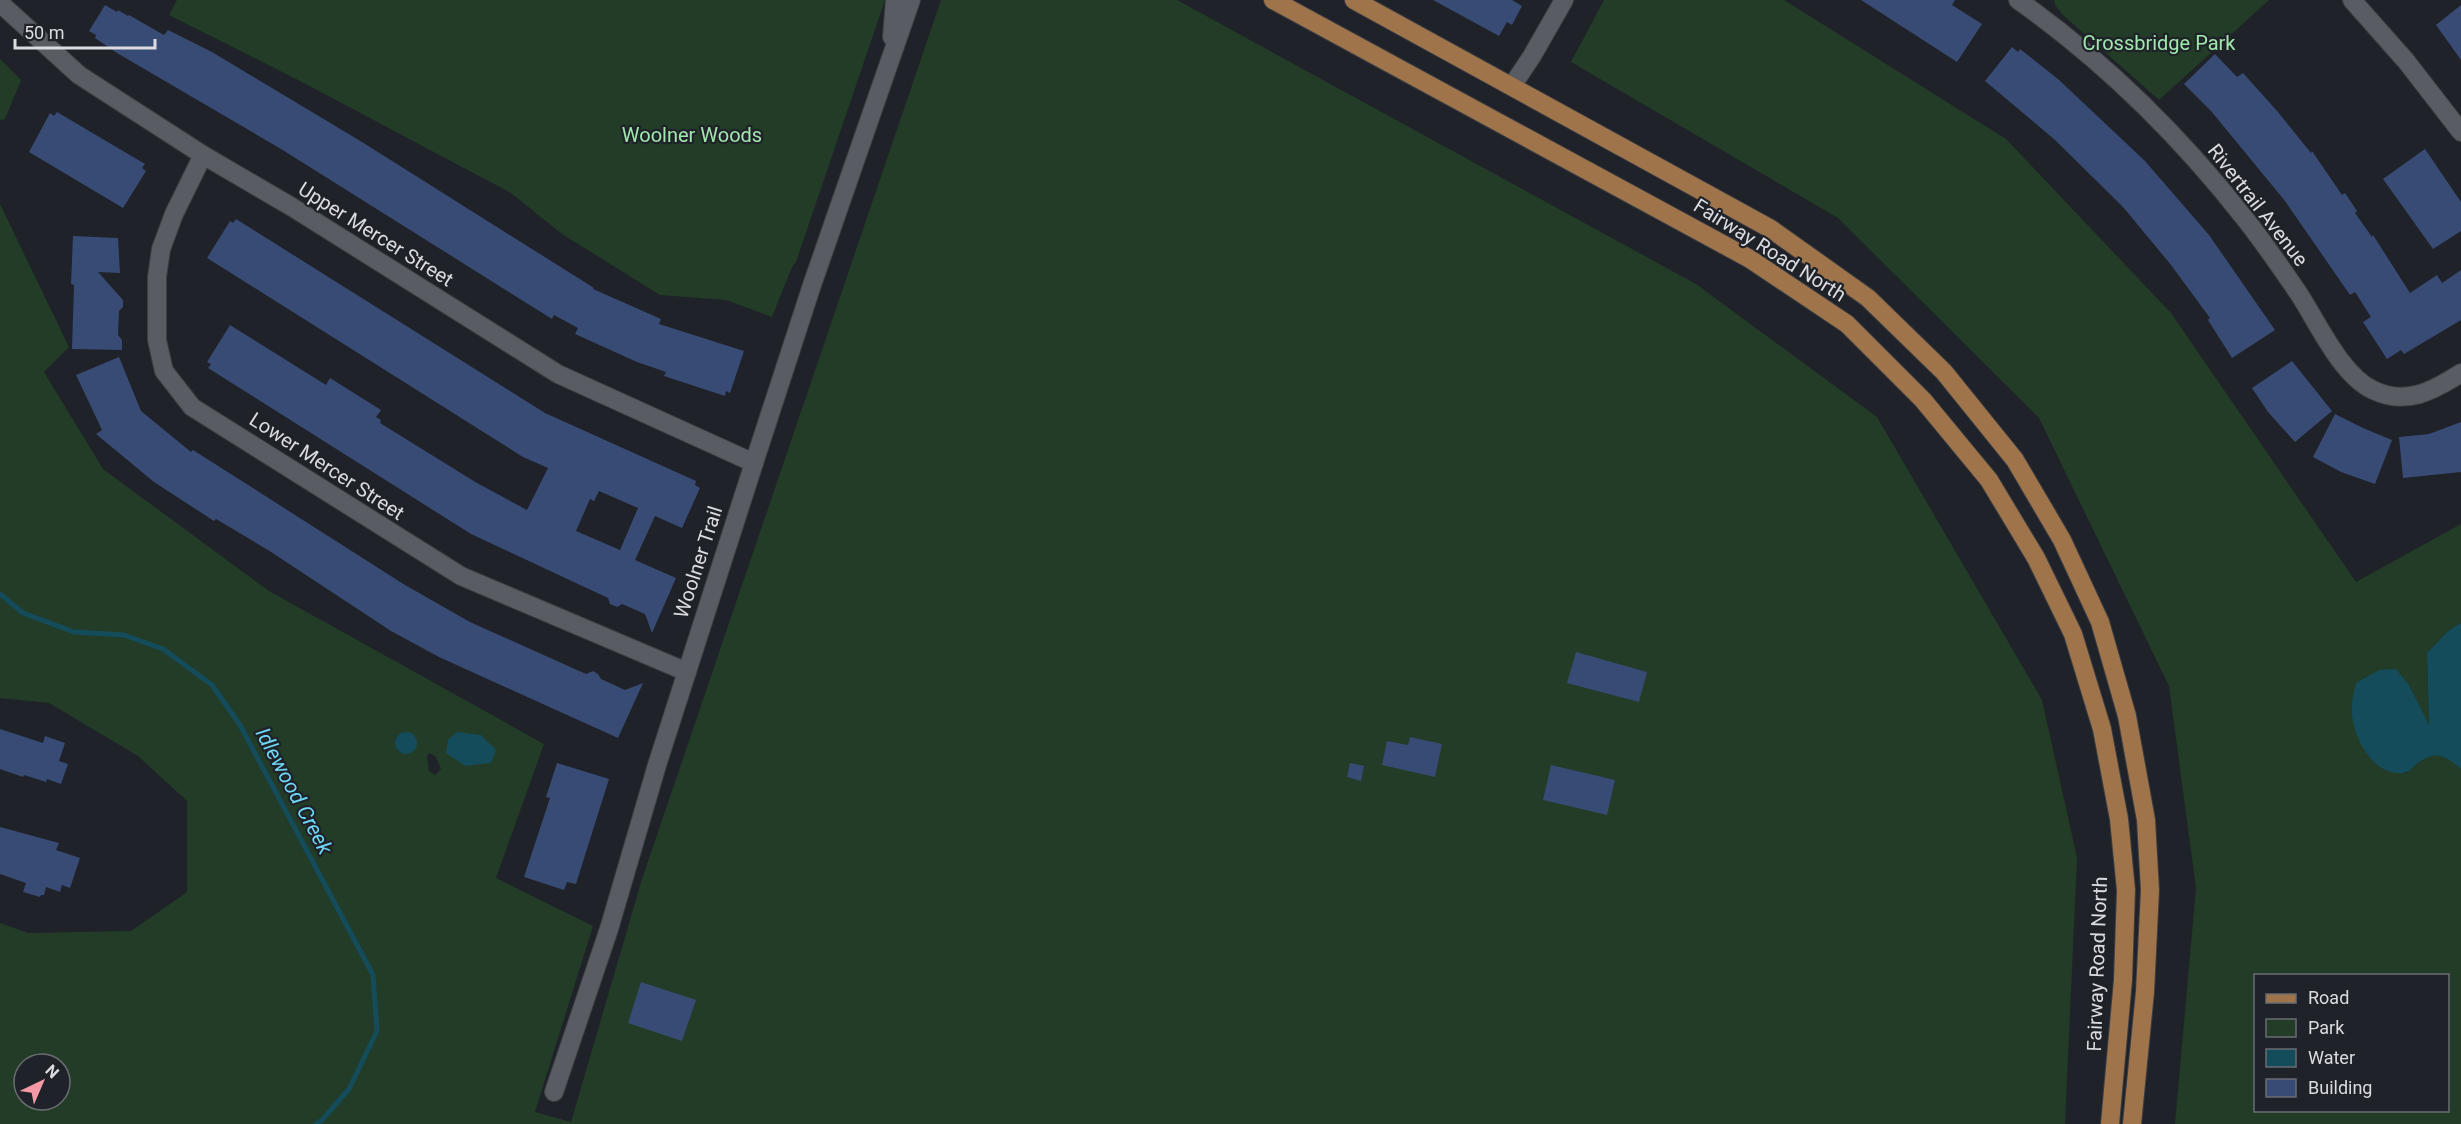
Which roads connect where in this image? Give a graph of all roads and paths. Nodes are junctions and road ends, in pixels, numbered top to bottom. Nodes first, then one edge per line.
1 (895, 0) edge
2 (911, 0) edge
3 (1273, 0) edge
4 (1354, 0) edge
5 (1564, 0) edge
6 (2352, 0) edge
7 (2023, 1) edge
8 (0, 3) edge
9 (892, 48) junction
10 (1512, 86) junction
11 (2461, 132) edge
12 (203, 156) junction
13 (2461, 373) edge
14 (754, 463) junction
15 (687, 672) junction
16 (554, 1092) dead end
17 (2110, 1124) edge
18 (2132, 1124) edge

1 - 9 street, Woolner Trail
2 - 9 street, Woolner Trail
3 - 17 main road, Fairway Road North
4 - 10 main road, Fairway Road North
5 - 10 street
6 - 11 street
7 - 13 street, Rivertrail Avenue
8 - 12 street, Upper Mercer Street
9 - 14 street, Woolner Trail
10 - 18 main road, Fairway Road North
12 - 14 street, Upper Mercer Street
12 - 15 street, Lower Mercer Street
14 - 15 street, Woolner Trail
15 - 16 street, Woolner Trail

